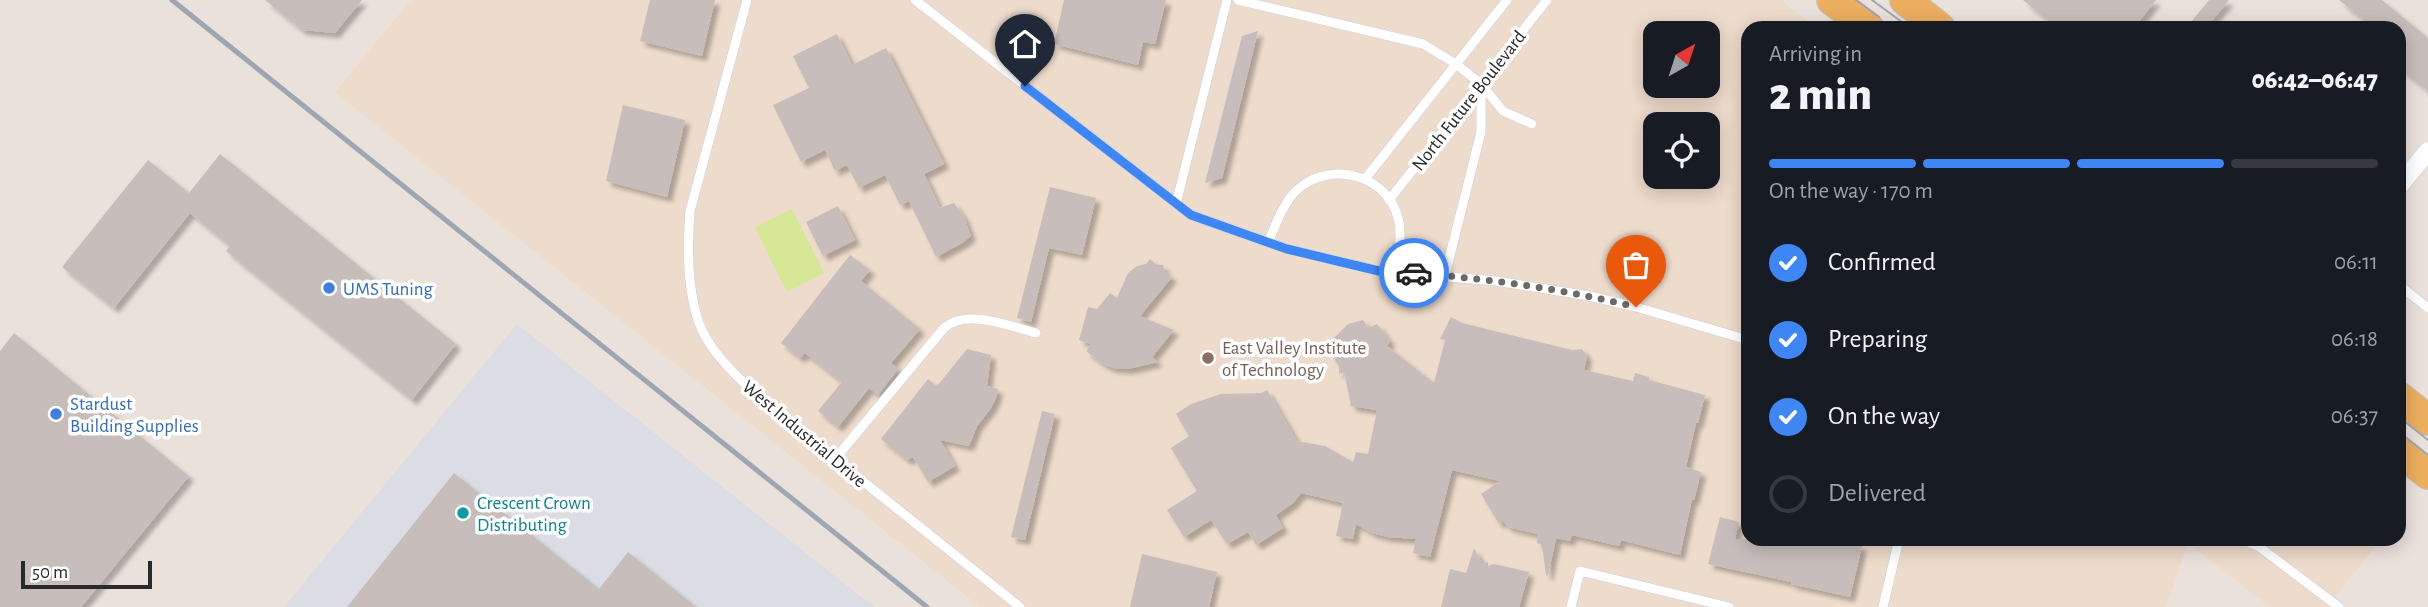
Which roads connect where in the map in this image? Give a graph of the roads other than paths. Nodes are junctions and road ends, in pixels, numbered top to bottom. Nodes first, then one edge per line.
1 (747, 0) edge
2 (915, 0) edge
3 (1227, 0) edge
4 (1238, 0) edge
5 (1507, 0) edge
6 (1547, 0) edge
7 (1832, 0) edge
8 (1914, 3) edge
9 (1859, 21) edge
10 (1933, 21) edge
11 (1456, 64) junction
12 (1481, 83) junction
13 (1532, 124) dead end
14 (2428, 151) edge
15 (2406, 178) edge
16 (1365, 179) junction
17 (1389, 200) junction
18 (1176, 204) junction
19 (1268, 242) junction
20 (1394, 272) junction
21 (1445, 275) junction
22 (2406, 291) edge
23 (2428, 308) edge
24 (1036, 332) dead end
25 (1741, 338) edge
26 (2406, 403) edge
27 (2428, 420) edge
28 (2406, 457) edge
29 (835, 459) junction
30 (2428, 474) edge
31 (1897, 546) edge
32 (2258, 546) edge
33 (1020, 607) edge
34 (1571, 607) edge
35 (1729, 607) edge
36 (1882, 607) edge
37 (2339, 607) edge

1 - 29 lane, West Industrial Drive
2 - 18 lane
3 - 18 lane
4 - 11 lane
5 - 11 lane, North Future Boulevard
6 - 12 lane, North Future Boulevard
7 - 9 main road
8 - 10 main road
11 - 12 lane
11 - 16 lane, North Future Boulevard
12 - 13 lane
12 - 17 lane, North Future Boulevard
12 - 21 lane
14 - 15 street
16 - 17 lane
16 - 19 lane
17 - 20 lane
18 - 19 lane
19 - 20 lane
20 - 21 lane
21 - 25 lane
22 - 23 lane
24 - 29 lane
26 - 27 main road
28 - 30 main road
29 - 33 lane, West Industrial Drive
31 - 36 lane
32 - 37 lane
34 - 35 lane

